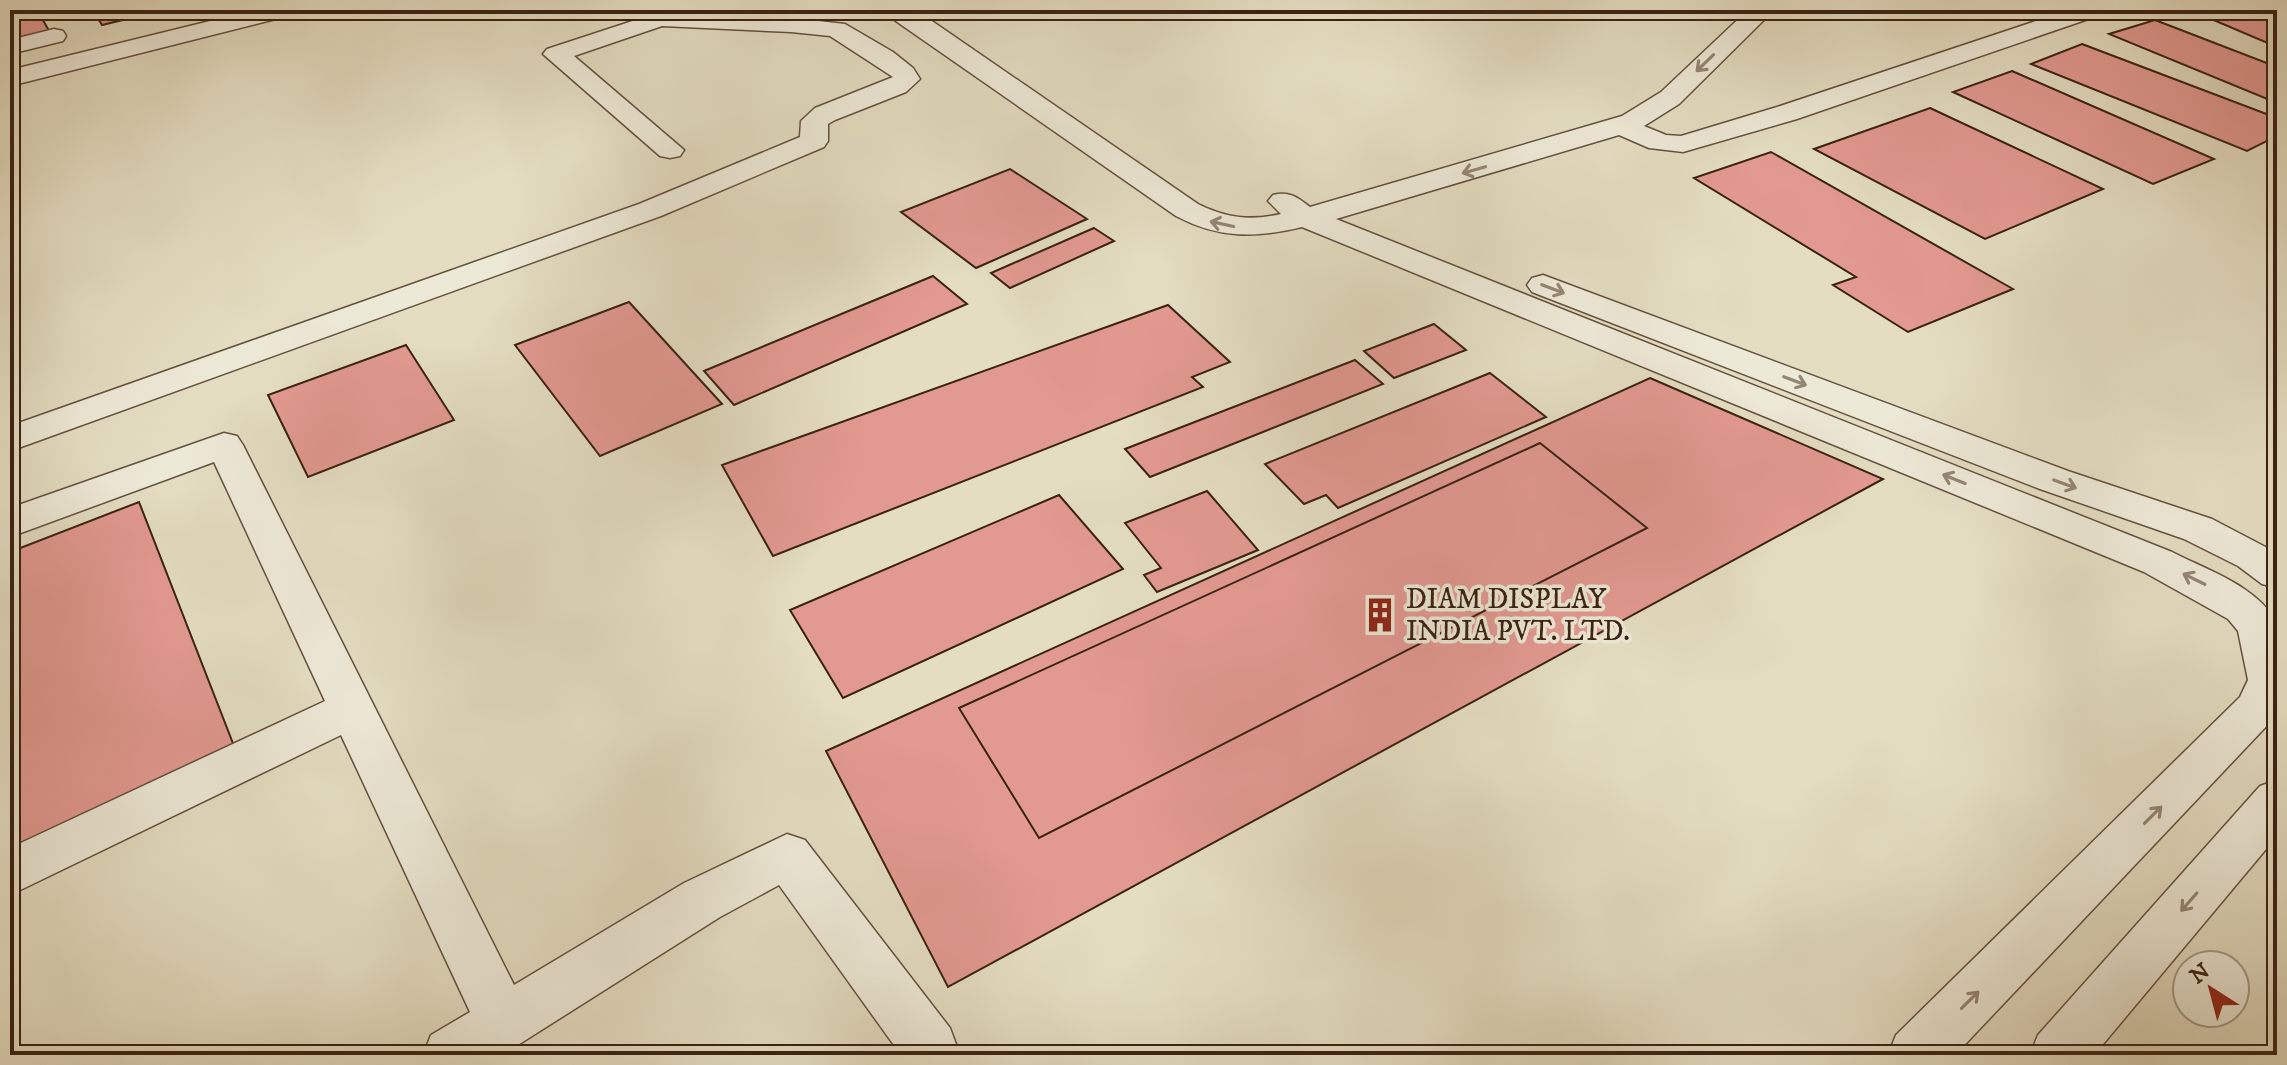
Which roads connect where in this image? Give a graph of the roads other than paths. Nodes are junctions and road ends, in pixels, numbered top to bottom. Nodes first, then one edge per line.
1 (284, 10) edge
2 (892, 10) edge
3 (924, 10) edge
4 (2092, 10) edge
5 (1744, 13) edge
6 (54, 36) dead end
7 (10, 47) edge
8 (10, 78) edge
9 (1622, 125) junction
10 (670, 150) dead end
11 (1294, 206) junction
12 (1345, 208) junction
13 (10, 439) edge
14 (10, 523) edge
15 (2277, 573) edge
16 (2260, 606) edge
17 (352, 709) junction
18 (2277, 801) edge
19 (10, 872) edge
20 (504, 1023) junction
21 (451, 1055) edge
22 (932, 1055) edge
23 (1916, 1055) edge
24 (2058, 1055) edge

1 - 8 street
11 -> 2 street
3 - 11 street
4 - 9 street
5 -> 9 street
5 - 11 street
6 - 7 street
9 -> 12 street
10 - 13 street
11 - 12 street
16 -> 11 street
12 -> 15 street
14 - 17 street
23 -> 16 street
17 - 19 street
17 - 20 street
18 -> 24 street
20 - 21 street
20 - 22 street

